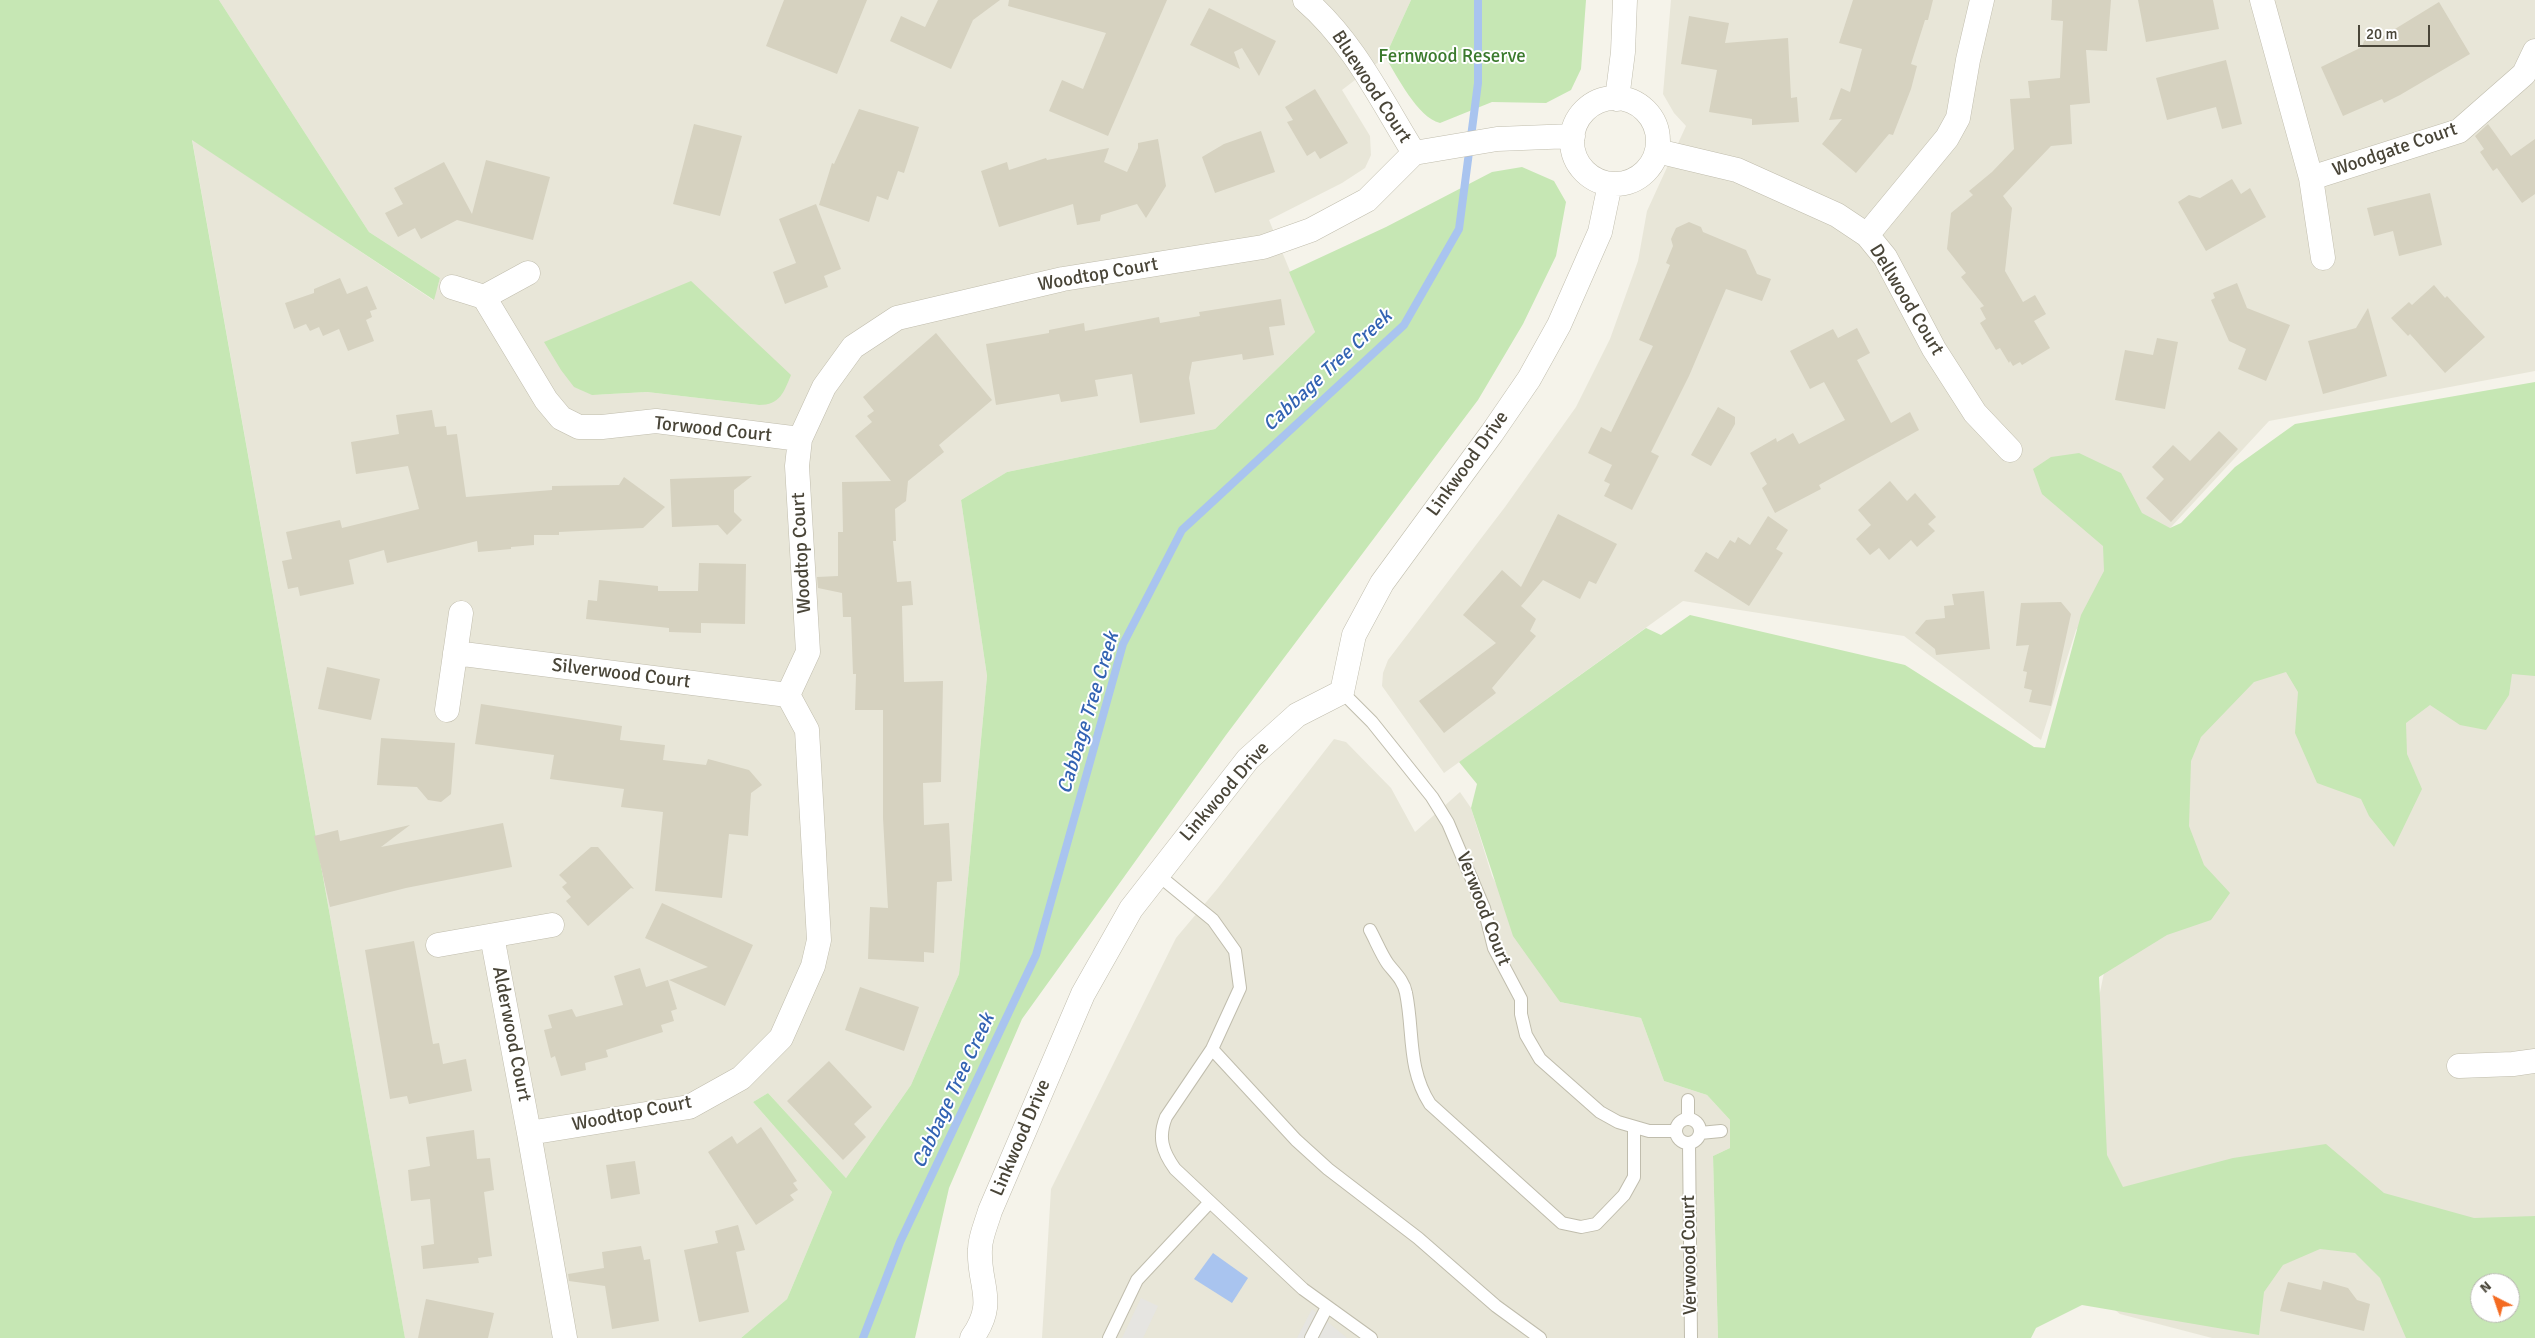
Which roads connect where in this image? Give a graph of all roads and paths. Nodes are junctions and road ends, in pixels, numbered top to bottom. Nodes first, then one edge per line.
1 (1306, 0) edge
2 (1625, 0) edge
3 (1982, 0) edge
4 (2262, 0) edge
5 (2535, 51) edge
6 (1617, 98) junction
7 (1573, 136) junction
8 (1657, 151) junction
9 (1414, 153) junction
10 (2311, 178) junction
11 (1610, 184) junction
12 (1867, 235) junction
13 (2323, 258) dead end
14 (528, 273) dead end
15 (452, 287) dead end
16 (484, 297) junction
17 (800, 439) junction
18 (2010, 450) dead end
19 (461, 613) dead end
20 (455, 653) junction
21 (1342, 692) junction
22 (788, 694) junction
23 (447, 710) dead end
24 (1157, 874) junction
25 (552, 925) dead end
26 (1370, 930) dead end
27 (492, 936) junction
28 (438, 945) dead end
29 (1212, 1049) junction
30 (2535, 1061) edge
31 (2459, 1066) dead end
32 (1688, 1100) dead end
33 (1688, 1119) junction
34 (1634, 1128) junction
35 (1676, 1131) junction
36 (1700, 1132) junction
37 (1721, 1132) dead end
38 (529, 1133) junction
39 (1689, 1143) junction
40 (1210, 1202) junction
41 (1328, 1307) junction
42 (565, 1338) edge
43 (972, 1338) edge
44 (1109, 1338) edge
45 (1311, 1338) edge
46 (1371, 1338) edge
47 (1540, 1338) edge
48 (1691, 1338) edge

1 - 9 street, Bluewood Court
2 - 6 street
3 - 12 street
4 - 10 street, Woodgate Court
5 - 10 street, Woodgate Court
6 - 7 street
6 - 8 street
7 - 9 street
7 - 11 street
8 - 11 street
8 - 12 street, Dellwood Court
9 - 17 street, Woodtop Court
10 - 13 street, Woodgate Court
11 - 21 street, Linkwood Drive
12 - 18 street, Dellwood Court
14 - 16 street
15 - 16 street
16 - 17 street, Torwood Court
17 - 22 street, Woodtop Court
19 - 20 street
20 - 22 street, Silverwood Court
20 - 23 street
21 - 24 street, Linkwood Drive
21 - 34 lane, Verwood Court
22 - 38 street, Woodtop Court
24 - 29 lane
24 - 43 street, Linkwood Drive
25 - 27 street
26 - 34 lane
27 - 28 street
27 - 38 street, Alderwood Court
29 - 40 lane
29 - 47 lane
30 - 31 street
32 - 33 lane
33 - 35 lane
33 - 36 lane
34 - 35 lane, Verwood Court
35 - 39 lane
36 - 37 lane
36 - 39 lane
38 - 42 street
39 - 48 lane, Verwood Court
40 - 41 lane
40 - 44 lane
41 - 45 lane
41 - 46 lane

